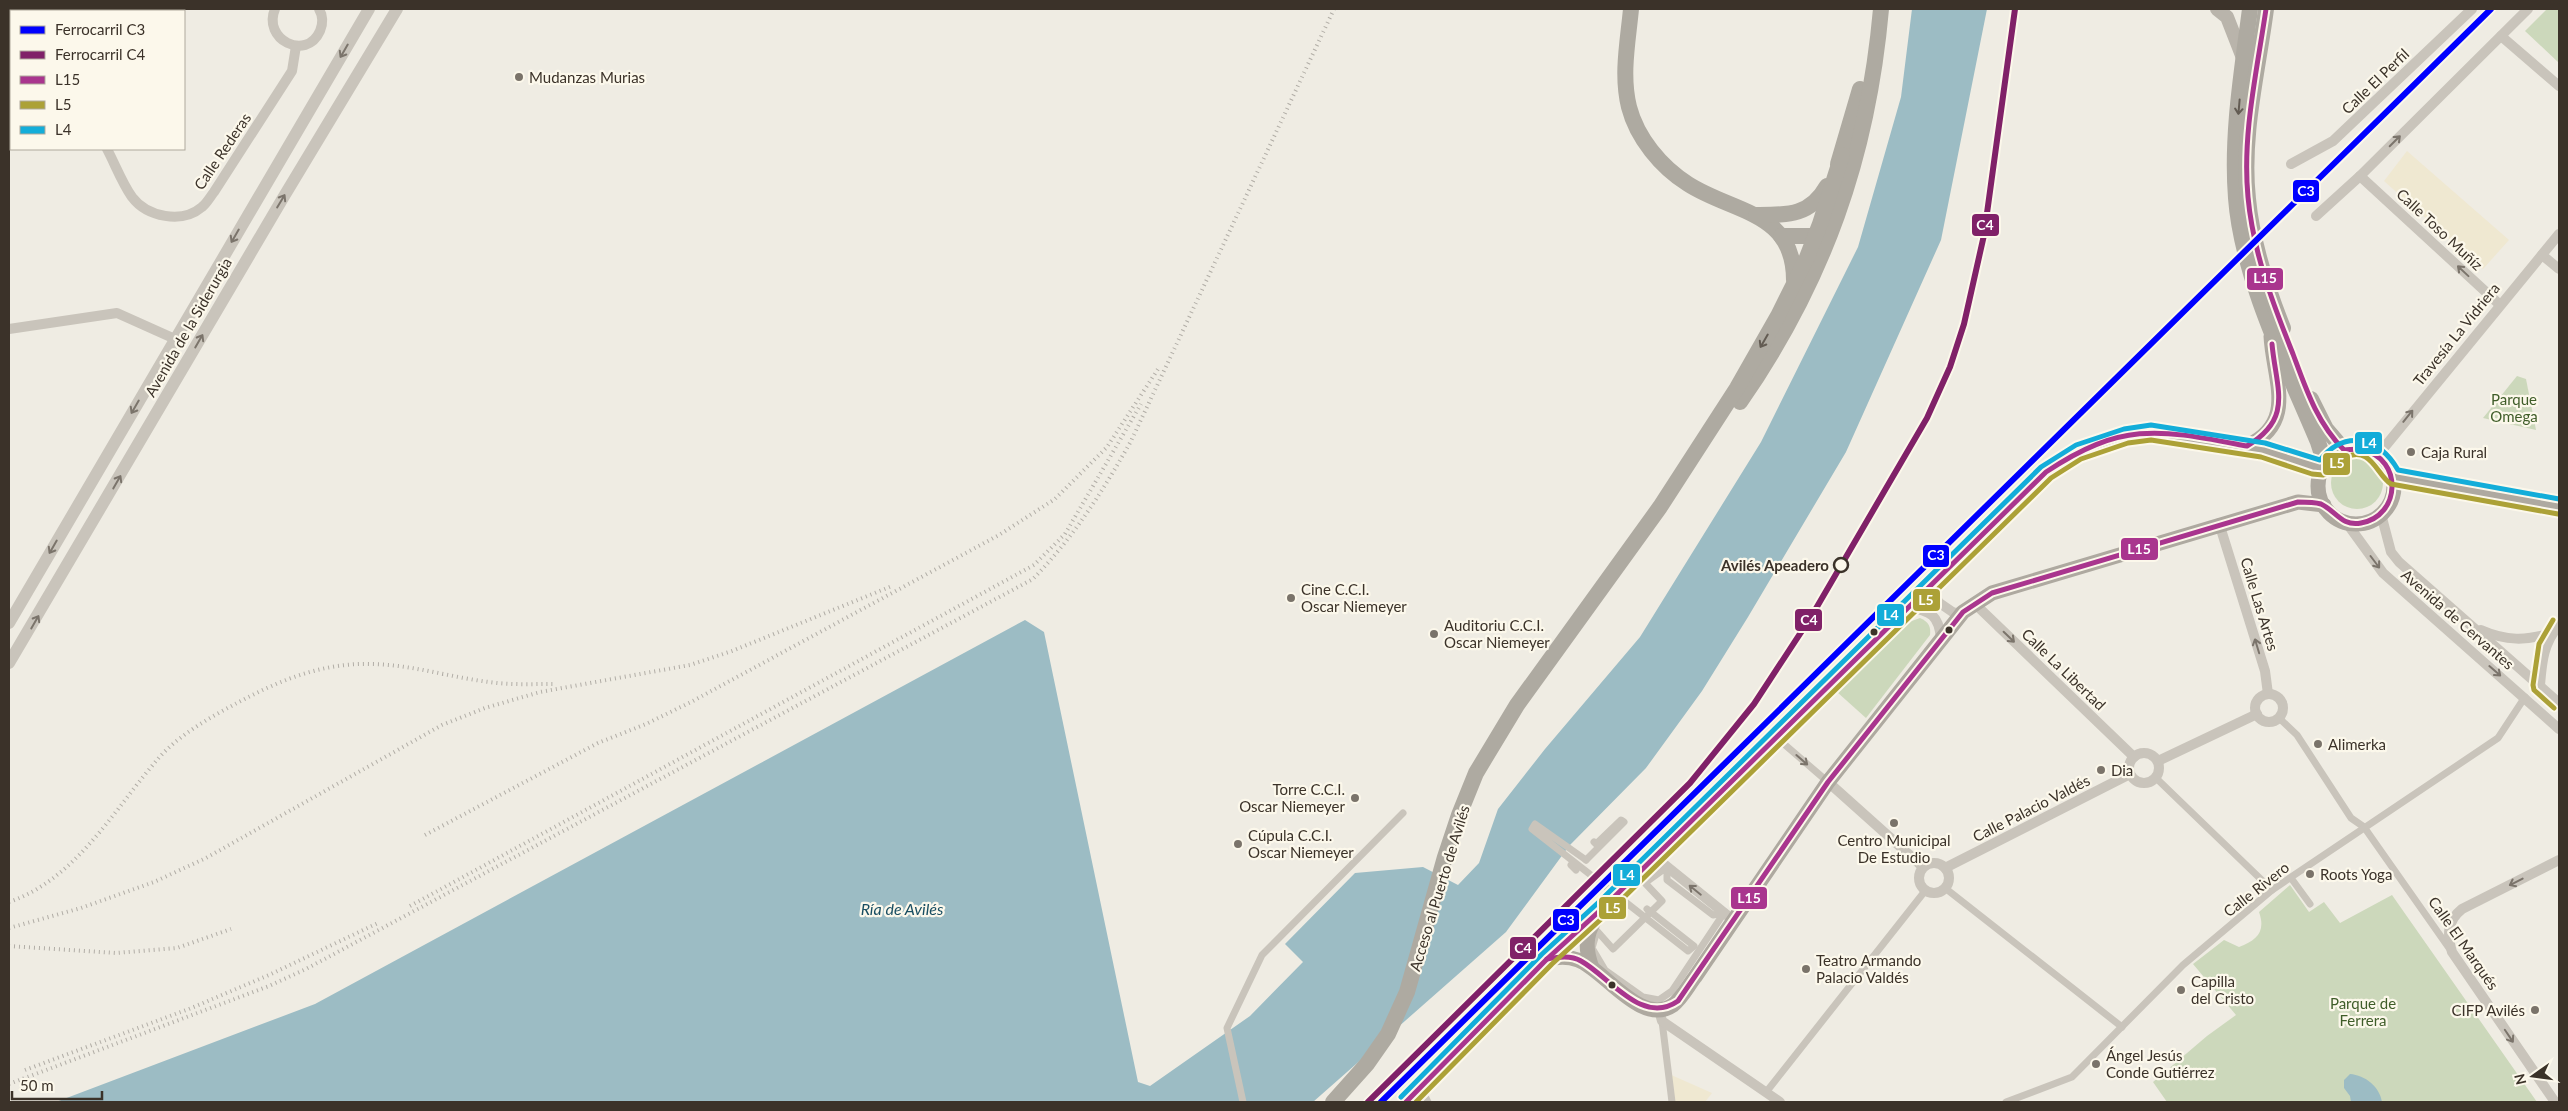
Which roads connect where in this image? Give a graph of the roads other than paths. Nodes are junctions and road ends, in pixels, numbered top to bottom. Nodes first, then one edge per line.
1 (275, 9) edge
2 (319, 9) edge
3 (369, 9) edge
4 (397, 9) edge
5 (1631, 9) edge
6 (1877, 9) edge
7 (1881, 9) edge
8 (2217, 9) edge
9 (2250, 9) edge
10 (2472, 9) edge
11 (2528, 9) edge
12 (2263, 14) edge
13 (2501, 36) junction
14 (296, 46) junction
15 (2243, 58) junction
16 (2559, 86) edge
17 (1865, 119) junction
18 (107, 150) edge
19 (1842, 155) junction
20 (2291, 164) dead end
21 (2360, 176) junction
22 (1792, 213) junction
23 (1756, 214) junction
24 (2316, 216) dead end
25 (2246, 228) junction
26 (2559, 234) edge
27 (1781, 236) junction
28 (1816, 236) junction
29 (2542, 255) junction
30 (2559, 269) edge
31 (1794, 282) junction
32 (2262, 287) junction
33 (2499, 304) junction
34 (2271, 327) junction
35 (9, 330) edge
36 (1780, 338) junction
37 (175, 339) junction
38 (2247, 446) junction
39 (2378, 454) junction
40 (2330, 455) junction
41 (2393, 477) junction
42 (2324, 506) junction
43 (1660, 507) junction
44 (2559, 507) edge
45 (2381, 514) junction
46 (2346, 522) junction
47 (2219, 524) junction
48 (1933, 583) junction
49 (1908, 607) junction
50 (1969, 608) junction
51 (9, 623) edge
52 (2471, 625) junction
53 (2559, 625) edge
54 (2552, 633) junction
55 (1941, 639) junction
56 (9, 663) edge
57 (2540, 686) junction
58 (2268, 694) junction
59 (2525, 698) junction
60 (2559, 703) edge
61 (2257, 714) junction
62 (2279, 718) junction
63 (2559, 729) edge
64 (1777, 738) junction
65 (2134, 757) junction
66 (2158, 761) junction
67 (2130, 774) junction
68 (2156, 778) junction
69 (1828, 782) junction
70 (1403, 813) dead end
71 (2364, 827) junction
72 (1594, 842) dead end
73 (2559, 860) edge
74 (1661, 862) junction
75 (1923, 867) junction
76 (1945, 868) junction
77 (2290, 878) junction
78 (1945, 888) junction
79 (2272, 890) junction
80 (1925, 891) junction
81 (2310, 904) dead end
82 (1605, 906) junction
83 (1646, 910) dead end
84 (1729, 917) junction
85 (2452, 952) junction
86 (1547, 959) junction
87 (1592, 968) junction
88 (1661, 1016) junction
89 (2122, 1027) junction
90 (1421, 1088) junction
91 (1767, 1092) junction
92 (1335, 1100) edge
93 (1243, 1102) edge
94 (1406, 1102) edge
95 (1428, 1102) edge
96 (1672, 1102) edge
97 (1780, 1102) edge
98 (2006, 1102) edge
99 (2554, 1102) edge

1 - 14 street
2 - 14 street
3 -> 37 street, Avenida de la Siderurgia
56 -> 4 street, Avenida de la Siderurgia
5 - 23 highway
6 - 19 highway
7 - 17 highway
8 - 15 main road
9 - 15 highway
10 - 20 street, Calle El Perfil
11 - 13 street
12 - 25 highway
13 - 16 street
21 -> 13 street
14 - 18 street, Calle Rederas
15 -> 25 highway
17 - 28 highway
17 - 36 highway
19 - 22 highway
19 - 28 highway
21 - 24 street
33 -> 21 street, Calle Toso Muñíz
22 - 23 highway
22 - 28 highway
23 - 27 highway
25 - 32 highway
26 - 29 street, Travesía La Vidriera
27 - 28 highway
27 - 31 highway
28 - 31 highway
28 - 36 highway
29 - 30 street
29 - 33 street, Travesía La Vidriera
31 -> 43 highway
32 - 34 highway
32 - 40 highway
39 -> 33 street, Travesía La Vidriera
34 - 38 main road
34 - 40 highway
35 - 37 street
36 - 43 highway
37 -> 51 street, Avenida de la Siderurgia
38 - 40 main road
38 - 48 main road
39 - 40 main road
39 - 41 main road
40 - 42 main road
41 - 44 main road
41 - 45 main road
42 - 46 main road
42 - 47 main road
43 - 92 highway, Acceso al Puerto de Avilés
45 - 46 main road
45 - 52 street, Avenida de Cervantes
46 -> 59 street, Avenida de Cervantes
47 - 50 main road
58 -> 47 street, Calle Las Artes
48 - 49 main road
48 - 50 street
49 - 55 street
49 - 64 main road
50 - 55 main road
50 -> 65 street, Calle La Libertad
52 - 54 street
52 - 57 street, Avenida de Cervantes
53 - 54 street
54 - 57 street
55 - 69 main road
57 - 60 street, Avenida de Cervantes
58 - 61 street
58 - 62 street
59 - 63 street, Avenida de Cervantes
59 - 71 street, Calle Rivero
61 - 62 street
61 - 66 street
62 - 71 street
64 -> 69 street
64 - 74 main road
65 - 66 street
65 - 67 street
66 - 68 street
67 - 68 street
67 - 76 street, Calle Palacio Valdés
68 - 79 street
69 - 75 street
69 - 84 main road
70 - 93 street
71 - 77 street, Calle Rivero
71 - 85 street, Calle El Marqués
72 - 83 street, bridge
73 -> 85 street
74 - 82 main road
74 - 84 street
74 - 84 street
75 - 76 street
75 - 80 street
76 - 78 street
77 - 79 street, Calle Rivero
77 - 81 street
78 - 80 street
78 - 89 street
79 - 89 street, Calle Rivero
80 - 91 street
82 - 86 main road
82 - 87 main road
84 - 88 main road
85 -> 99 street, Calle El Marqués
86 - 87 main road
86 - 90 main road
87 - 88 main road
88 - 91 street
88 - 96 street
89 - 98 street, Calle Rivero
90 - 94 main road
90 - 95 street
91 - 97 street

